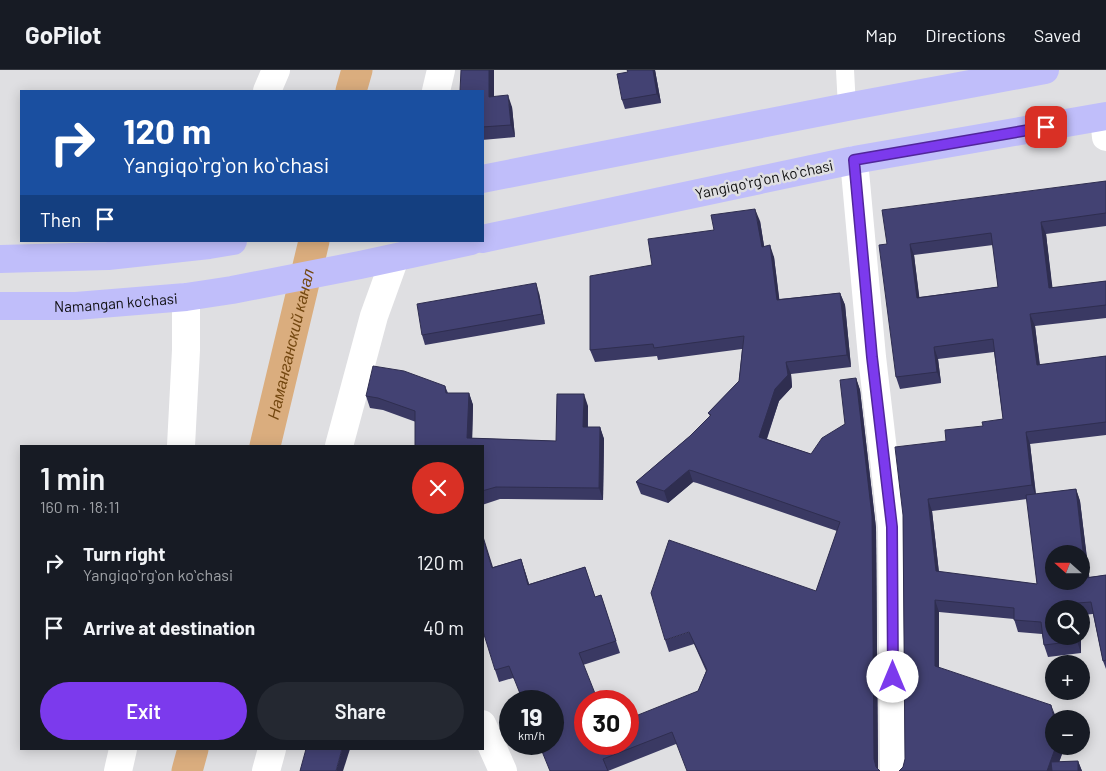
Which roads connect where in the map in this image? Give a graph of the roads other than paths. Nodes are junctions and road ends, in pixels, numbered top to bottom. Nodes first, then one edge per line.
1 (276, 70) edge
2 (441, 70) edge
3 (844, 70) edge
4 (1046, 70) edge
5 (267, 90) edge
6 (436, 90) edge
7 (848, 107) junction
8 (1105, 124) edge
9 (854, 160) junction
10 (484, 180) edge
11 (484, 239) edge
12 (467, 242) edge
13 (217, 243) edge
14 (395, 258) junction
15 (0, 259) edge
16 (186, 296) junction
17 (0, 306) edge
18 (181, 445) edge
19 (339, 445) edge
20 (484, 728) edge
21 (124, 750) edge
22 (272, 750) edge
23 (118, 771) edge
24 (266, 771) edge
25 (503, 771) edge
26 (894, 771) edge

1 - 5 street
2 - 6 street
3 - 7 lane
4 - 7 main road
7 - 10 main road
8 - 9 main road, Yangiqoʻrgʻon koʻchasi
9 - 11 main road, Yangiqoʻrgʻon koʻchasi
9 - 26 street
12 - 14 main road
13 - 15 main road
14 - 16 main road, Namangan ko'chasi
14 - 19 street
16 - 17 main road, Namangan ko'chasi
16 - 18 street
20 - 25 street
21 - 23 street
22 - 24 street

